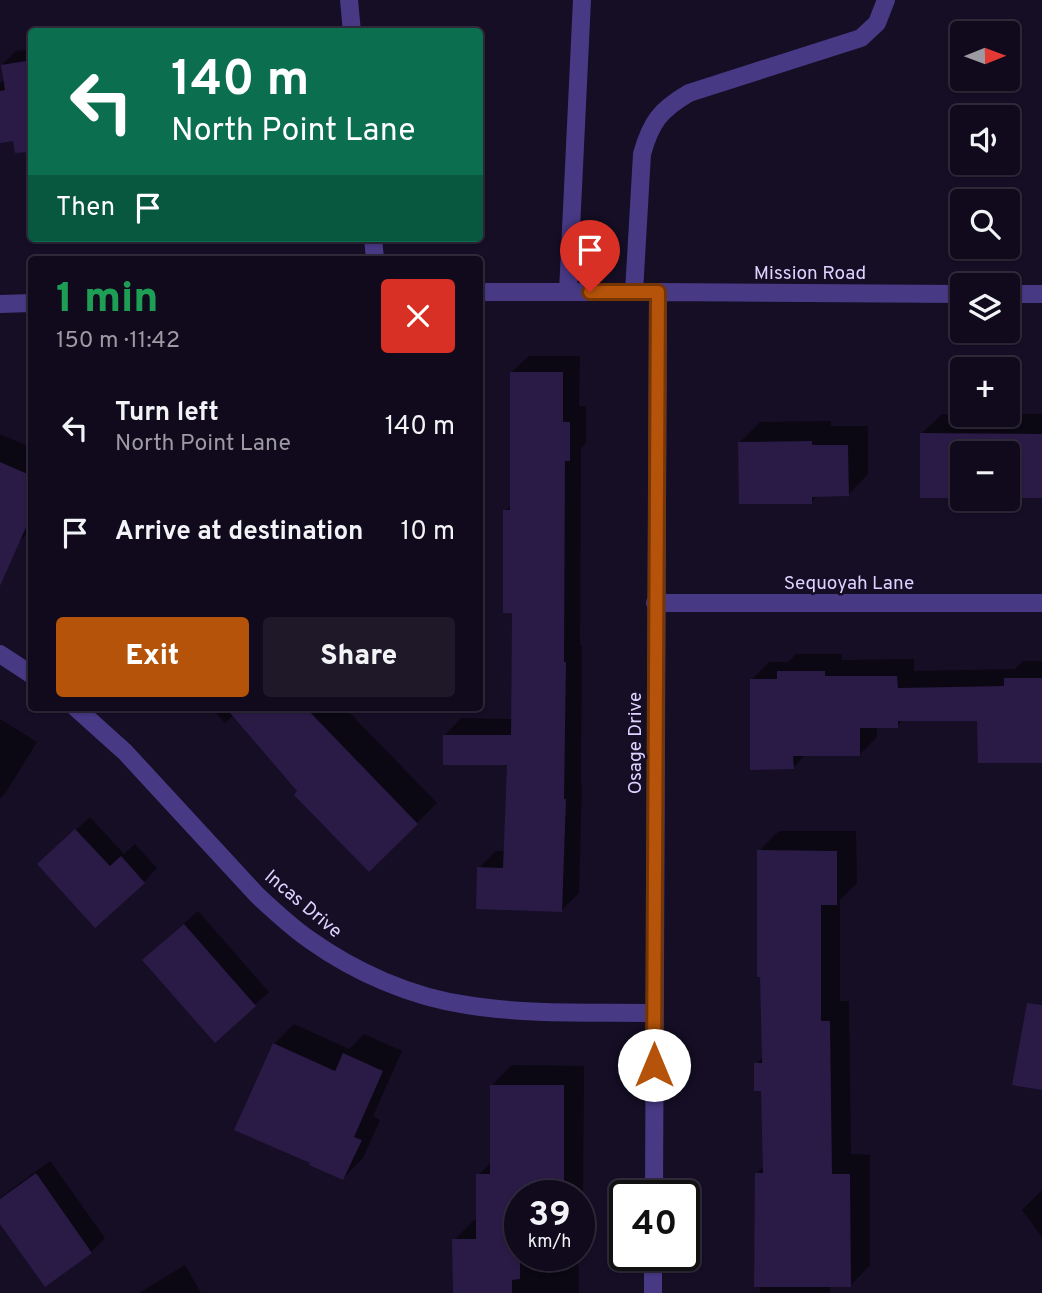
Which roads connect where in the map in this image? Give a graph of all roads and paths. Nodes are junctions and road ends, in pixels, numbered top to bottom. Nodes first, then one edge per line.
1 (349, 0) edge
2 (582, 0) edge
3 (886, 0) edge
4 (352, 28) edge
5 (483, 292) edge
6 (568, 292) junction
7 (634, 292) junction
8 (658, 292) junction
9 (950, 294) edge
10 (1020, 294) edge
11 (1042, 295) edge
12 (28, 303) edge
13 (0, 304) edge
14 (655, 603) junction
15 (1042, 603) edge
16 (0, 654) edge
17 (28, 672) edge
18 (79, 711) edge
19 (654, 1013) junction
20 (654, 1180) edge
21 (653, 1271) edge
22 (653, 1293) edge

1 - 4 street
2 - 6 street
3 - 7 street
5 - 6 street, Mission Road
6 - 7 street, Mission Road
7 - 8 street, Mission Road
8 - 9 street, Mission Road
8 - 14 street, Osage Drive
10 - 11 street
12 - 13 street
14 - 15 street, Sequoyah Lane
14 - 19 street, Osage Drive
16 - 17 street
18 - 19 street, Incas Drive
19 - 20 street, Osage Drive
21 - 22 street

